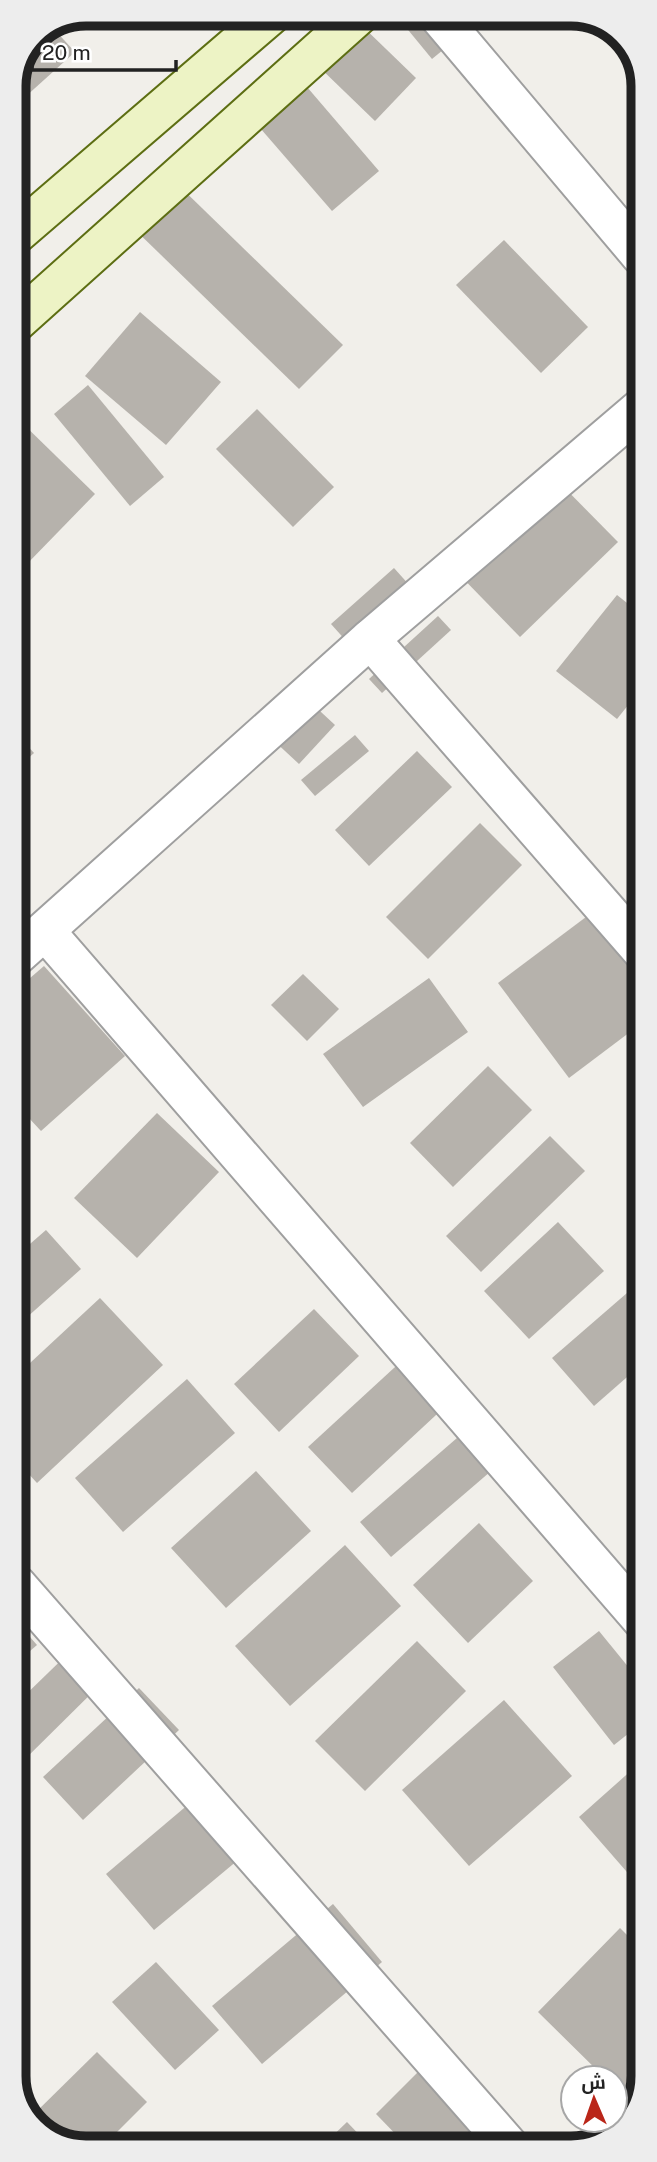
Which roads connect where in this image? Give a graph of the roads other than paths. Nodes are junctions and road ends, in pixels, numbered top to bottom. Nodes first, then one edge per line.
1 (258, 26) edge
2 (347, 26) edge
3 (447, 26) edge
4 (26, 226) edge
5 (631, 244) edge
6 (26, 313) edge
7 (631, 417) edge
8 (370, 639) junction
9 (46, 932) junction
10 (631, 938) edge
11 (26, 948) edge
12 (26, 1595) edge
13 (631, 1607) edge
14 (500, 2136) edge

1 - 4 street
2 - 6 street
3 - 5 street
7 - 8 street
8 - 9 street
8 - 10 street
9 - 11 street
9 - 13 street
12 - 14 street

